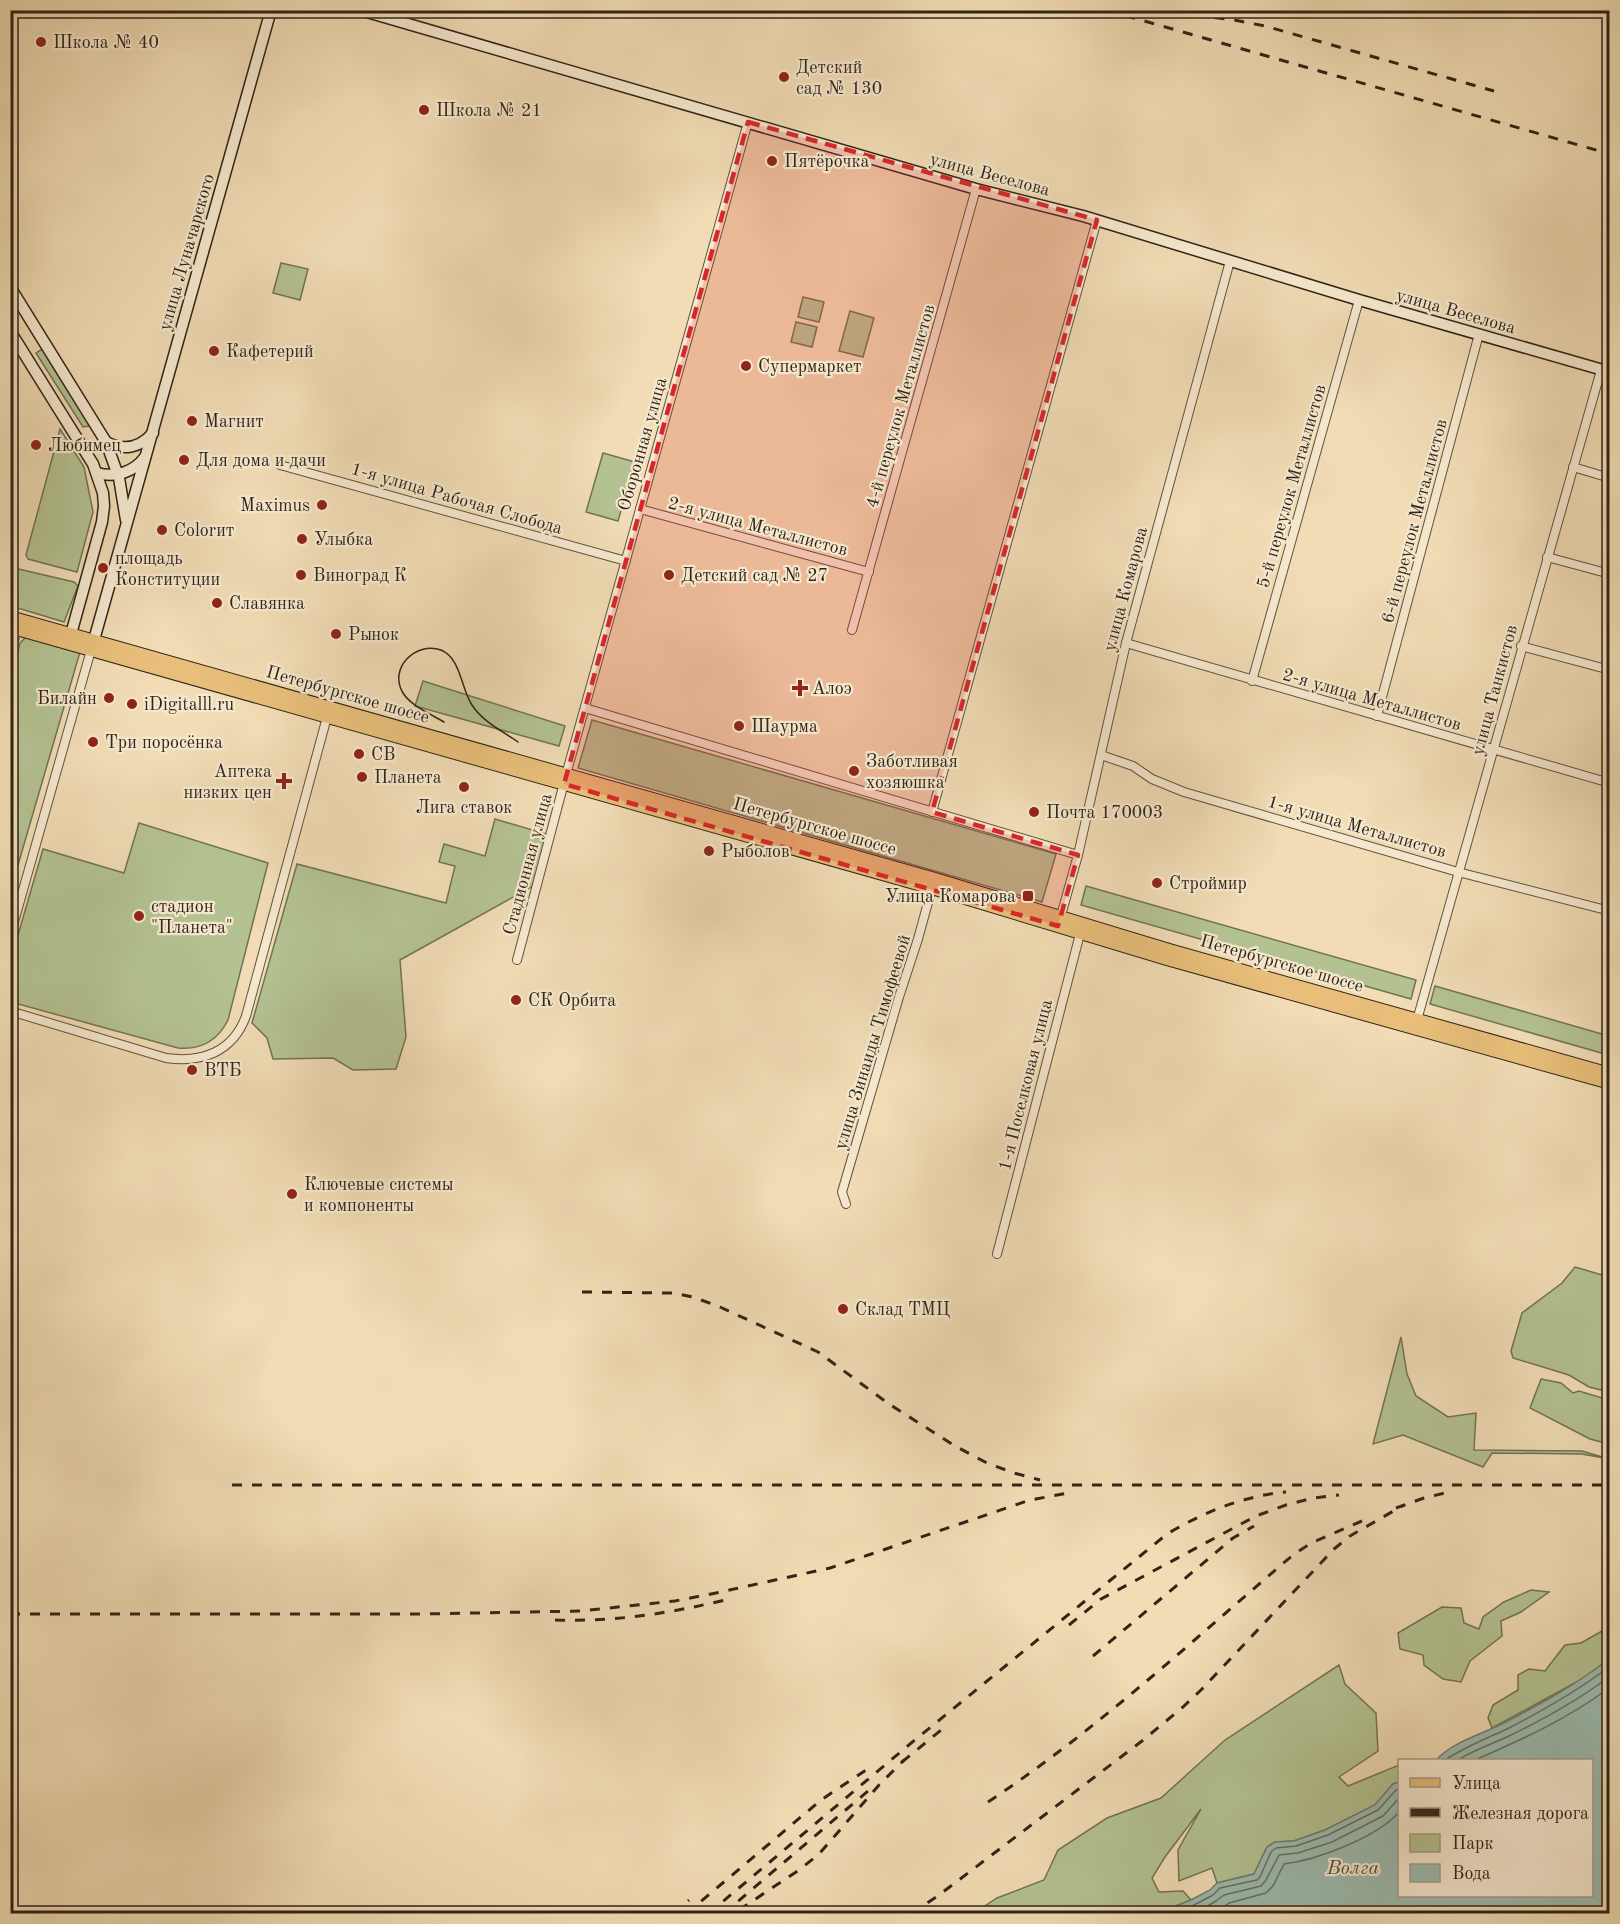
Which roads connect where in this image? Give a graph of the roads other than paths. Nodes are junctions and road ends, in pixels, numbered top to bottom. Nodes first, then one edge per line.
1 (271, 10) edge
2 (360, 10) edge
3 (748, 122) junction
4 (976, 189) junction
5 (1097, 220) junction
6 (1230, 261) junction
7 (10, 287) edge
8 (1359, 300) junction
9 (10, 331) edge
10 (1479, 334) junction
11 (1605, 371) edge
12 (153, 433) junction
13 (106, 442) junction
14 (147, 454) junction
15 (280, 465) dead end
16 (1573, 467) junction
17 (97, 473) junction
18 (118, 475) junction
19 (1610, 478) edge
20 (640, 510) junction
21 (126, 526) junction
22 (1547, 557) junction
23 (626, 561) junction
24 (869, 572) junction
25 (1610, 574) edge
26 (15, 623) edge
27 (852, 630) dead end
28 (71, 634) junction
29 (1126, 643) junction
30 (88, 645) junction
31 (1521, 646) junction
32 (10, 652) edge
33 (1610, 670) edge
34 (1252, 681) junction
35 (585, 708) junction
36 (329, 712) junction
37 (1377, 716) junction
38 (1493, 750) junction
39 (1101, 755) junction
40 (565, 779) junction
41 (1610, 783) edge
42 (932, 812) junction
43 (1078, 855) junction
44 (1458, 872) junction
45 (933, 884) junction
46 (1610, 911) edge
47 (1059, 922) junction
48 (1081, 928) junction
49 (10, 936) edge
50 (517, 960) dead end
51 (10, 1011) edge
52 (1417, 1020) junction
53 (1610, 1074) edge
54 (1610, 1083) edge
55 (846, 1204) dead end
56 (997, 1254) dead end

1 - 12 street, улица Луначарского
2 - 3 street, улица Веселова
3 - 4 street, улица Веселова
3 - 20 street, Оборонная улица
4 - 5 street, улица Веселова
4 - 24 street, 4-й переулок Металлистов
5 - 6 street, улица Веселова
5 - 42 street
6 - 8 street, улица Веселова
6 - 29 street, улица Комарова
7 - 13 street
8 - 10 street, улица Веселова
8 - 34 street, 5-й переулок Металлистов
9 - 17 street
10 - 11 street, улица Веселова
10 - 37 street, 6-й переулок Металлистов
11 - 16 street, улица Танкистов
12 - 13 street
12 - 14 street, улица Луначарского
13 - 18 street
14 - 18 street
14 - 21 street, улица Луначарского
15 - 23 street, 1-я улица Рабочая Слобода
16 - 19 street
16 - 22 street, улица Танкистов
17 - 18 street
17 - 28 street
18 - 21 street
20 - 23 street, Оборонная улица
20 - 24 street, 2-я улица Металлистов
21 - 30 street, улица Луначарского
22 - 25 street
22 - 31 street, улица Танкистов
23 - 35 street, Оборонная улица
24 - 27 street, 4-й переулок Металлистов
26 - 28 main road, Петербургское шоссе
26 - 30 main road, Петербургское шоссе
26 - 32 street
28 - 30 main road, Петербургское шоссе
29 - 34 street, 2-я улица Металлистов
29 - 39 street, улица Комарова
30 - 36 main road, Петербургское шоссе
30 - 49 street
31 - 33 street
31 - 38 street, улица Танкистов
34 - 37 street, 2-я улица Металлистов
35 - 40 street, Оборонная улица
35 - 42 street
36 - 40 main road, Петербургское шоссе
36 - 51 street
37 - 38 street, 2-я улица Металлистов
38 - 41 street, 2-я улица Металлистов
38 - 44 street, улица Танкистов
39 - 43 street, улица Комарова
39 - 44 street, 1-я улица Металлистов
40 - 45 main road, Петербургское шоссе
40 - 50 street, Стадионная улица
42 - 43 street
43 - 47 street, улица Комарова
44 - 46 street, 1-я улица Металлистов
44 - 52 street, улица Танкистов
45 - 47 main road, Петербургское шоссе
45 - 55 street, улица Зинаиды Тимофеевой
47 - 48 main road, Петербургское шоссе
48 - 52 main road, Петербургское шоссе
48 - 54 main road, Петербургское шоссе
48 - 56 street, 1-я Поселковая улица
52 - 53 main road, Петербургское шоссе

